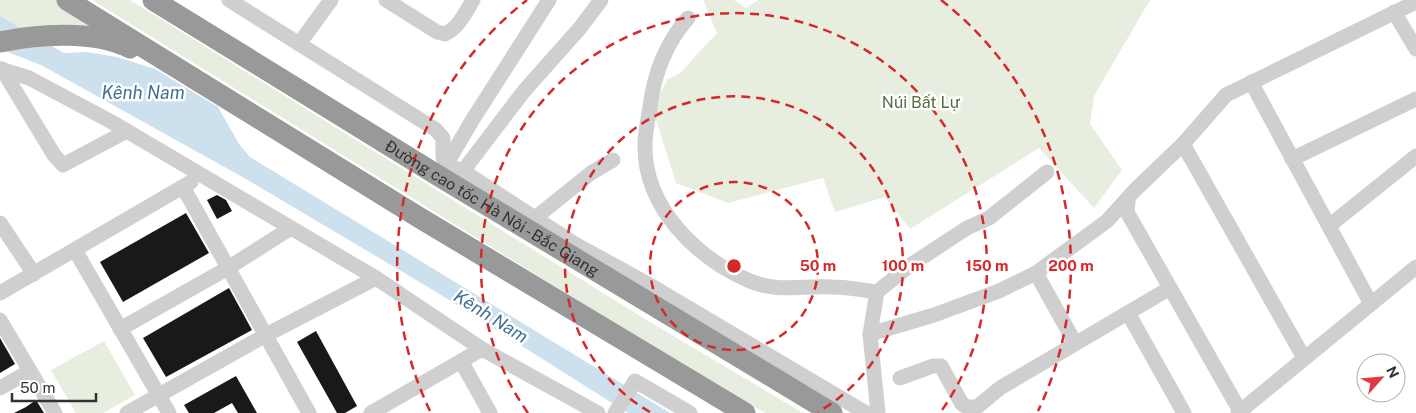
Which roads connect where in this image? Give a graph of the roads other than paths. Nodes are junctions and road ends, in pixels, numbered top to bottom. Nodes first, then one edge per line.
1 (67, 0) edge
2 (153, 0) edge
3 (229, 0) edge
4 (332, 0) edge
5 (386, 0) edge
6 (474, 0) edge
7 (549, 0) edge
8 (601, 0) edge
9 (1416, 2) edge
10 (1394, 12) junction
11 (688, 18) dead end
12 (0, 42) edge
13 (299, 44) junction
14 (1416, 49) edge
15 (1, 69) edge
16 (1251, 82) junction
17 (1416, 99) edge
18 (246, 110) junction
19 (127, 131) junction
20 (1184, 144) junction
21 (1416, 156) edge
22 (1292, 159) junction
23 (613, 160) dead end
24 (447, 163) junction
25 (463, 171) junction
26 (1047, 172) dead end
27 (201, 176) junction
28 (183, 186) junction
29 (1128, 201) junction
30 (535, 218) junction
31 (0, 222) edge
32 (1329, 226) junction
33 (290, 228) junction
34 (75, 250) junction
35 (1416, 267) edge
36 (228, 268) junction
37 (1036, 273) junction
38 (34, 274) junction
39 (376, 278) junction
40 (1170, 288) junction
41 (877, 292) junction
42 (0, 293) edge
43 (1371, 304) junction
44 (1128, 313) junction
45 (0, 320) edge
46 (120, 329) junction
47 (870, 334) junction
48 (266, 335) junction
49 (1076, 342) junction
50 (482, 348) junction
51 (1304, 358) junction
52 (461, 361) junction
53 (30, 371) junction
54 (900, 378) dead end
55 (0, 388) edge
56 (158, 395) junction
57 (967, 410) edge
58 (616, 411) edge
59 (376, 412) edge
60 (1239, 412) edge
61 (55, 413) edge
62 (127, 413) edge
63 (169, 413) edge
64 (309, 413) edge
65 (490, 413) edge
66 (598, 413) edge
67 (690, 413) edge
68 (745, 413) edge
69 (832, 413) edge
70 (866, 413) edge
71 (878, 413) edge
72 (1184, 413) edge

1 - 18 highway
2 - 69 highway, Đường cao tốc Hà Nội - Bắc Giang
3 - 13 street
4 - 13 street
5 - 6 street
7 - 24 street
8 - 25 street
9 - 10 street
10 - 14 street
10 - 16 street
11 - 41 street
12 - 18 highway
13 - 24 street
15 - 19 street
15 - 19 street
16 - 20 street
16 - 22 street
17 - 22 street
18 - 68 highway
19 - 27 street
20 - 29 street
20 - 51 street
21 - 32 street
22 - 32 street
23 - 30 street
24 - 25 street
25 - 30 street
26 - 41 street
27 - 28 street
27 - 33 street
28 - 34 street
28 - 36 street
29 - 37 street
29 - 40 street
30 - 70 street
31 - 38 street
32 - 43 street
33 - 36 street
33 - 39 street
34 - 38 street
34 - 46 street
35 - 43 street
36 - 46 street
36 - 48 street
37 - 47 street
37 - 49 street
38 - 42 street
39 - 48 street
39 - 50 street
40 - 44 street
40 - 60 street
41 - 47 street
43 - 51 street
44 - 49 street
44 - 72 street
45 - 53 street
46 - 56 street
47 - 71 street
48 - 56 street
48 - 64 street
49 - 57 street
50 - 52 street
50 - 66 street
51 - 60 street
52 - 59 street
52 - 65 street
53 - 55 street
53 - 61 street
54 - 57 street
56 - 62 street
56 - 63 street
58 - 67 street

